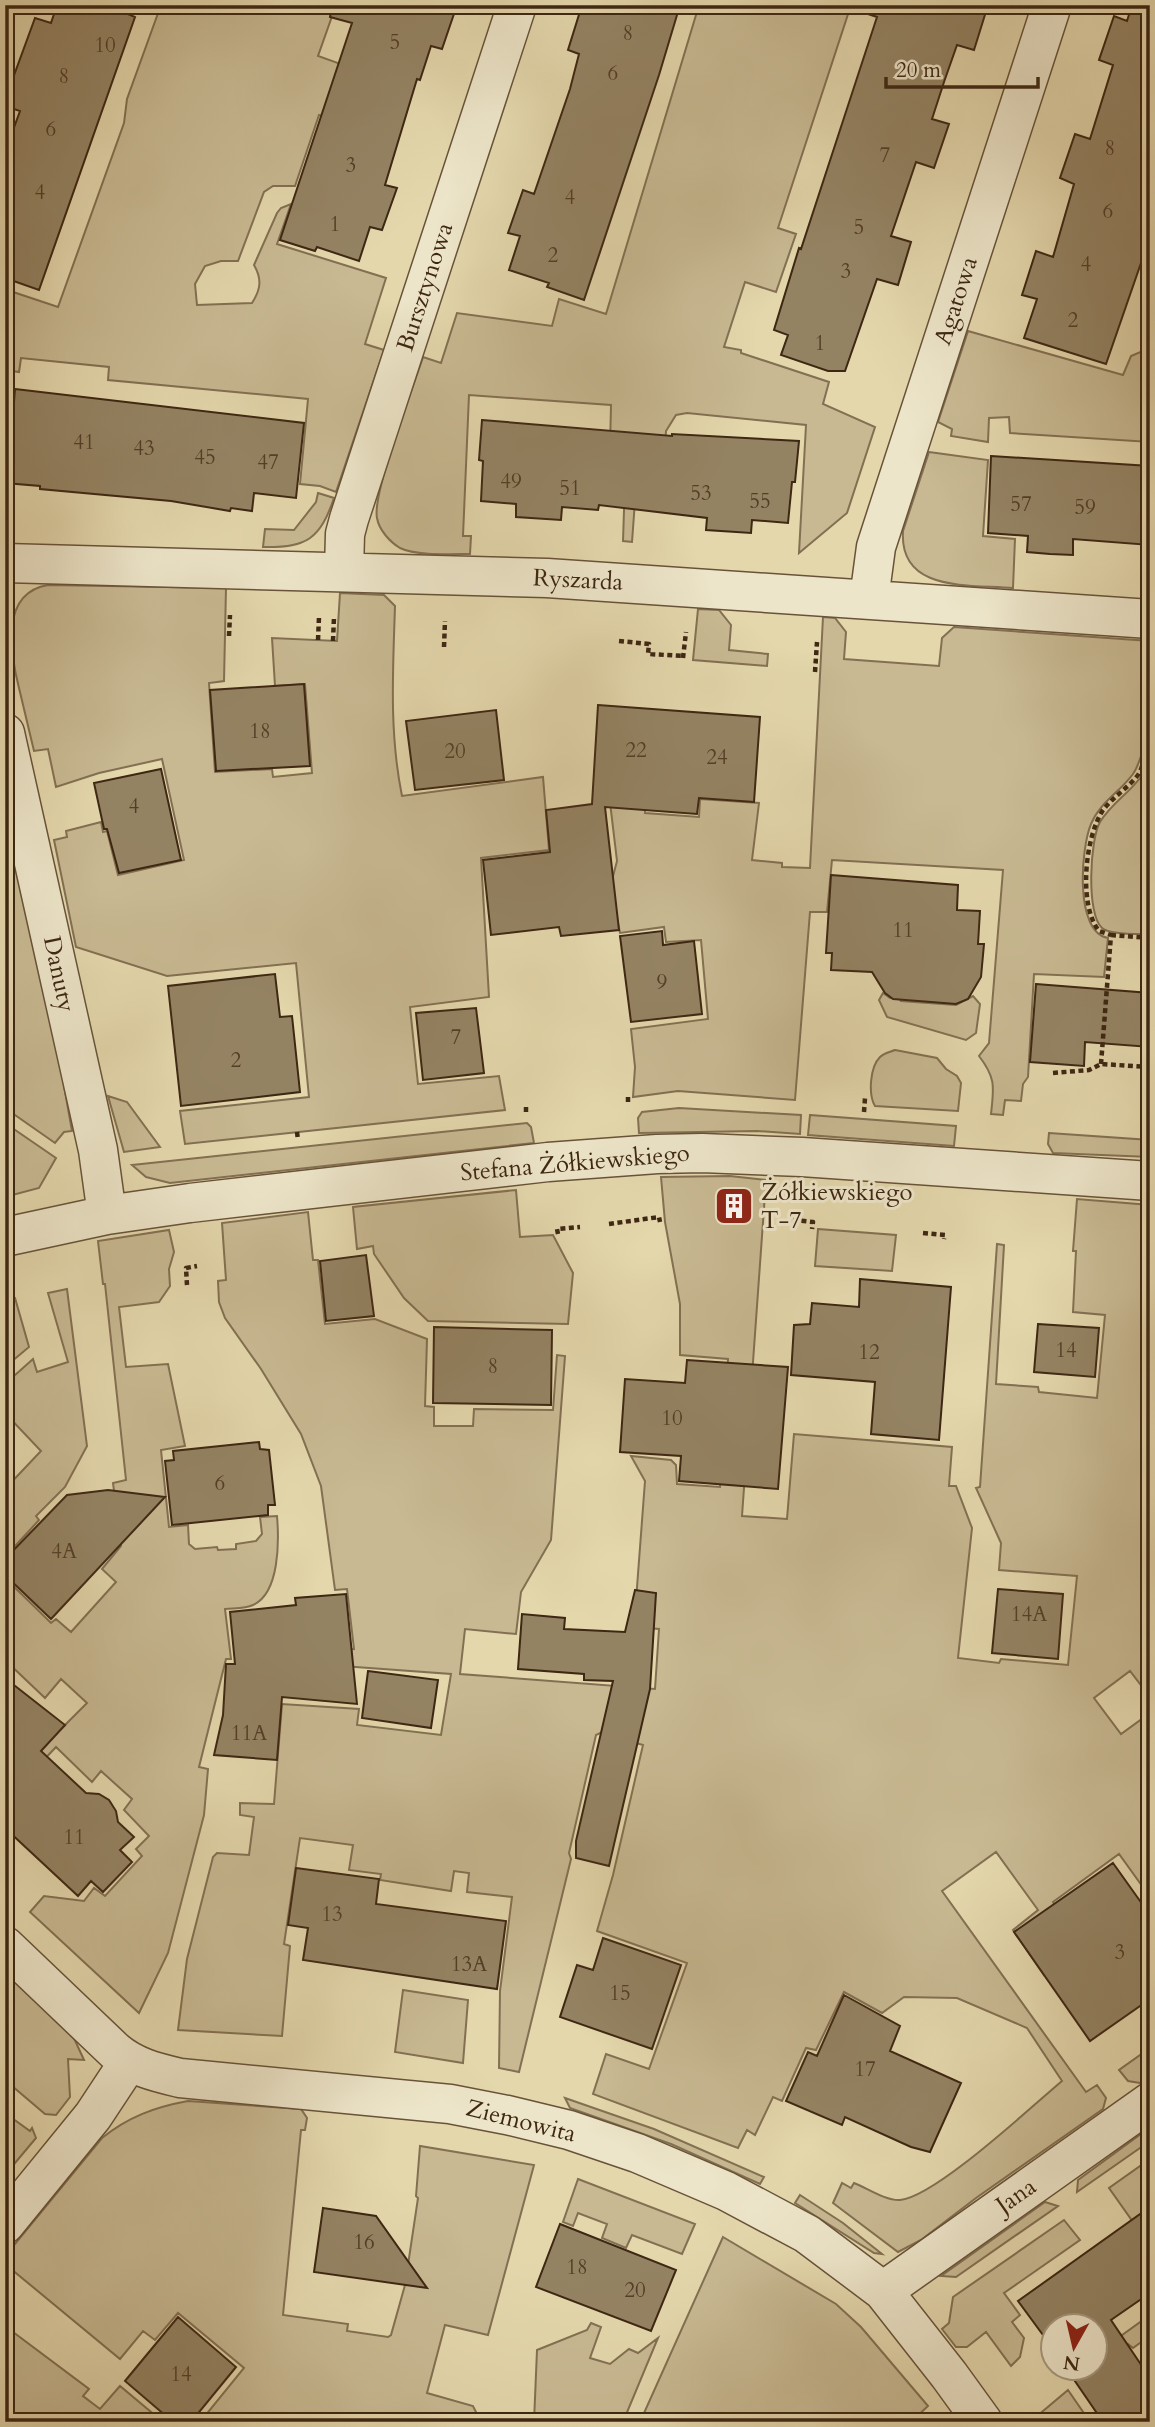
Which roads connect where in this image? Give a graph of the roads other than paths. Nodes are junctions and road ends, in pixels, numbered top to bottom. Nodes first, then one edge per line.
1 (517, 5) edge
2 (1052, 5) edge
3 (5, 563) edge
4 (344, 571) junction
5 (869, 599) junction
6 (1150, 619) edge
7 (5, 733) edge
8 (1150, 1181) edge
9 (107, 1214) junction
10 (5, 1237) edge
11 (5, 1946) edge
12 (128, 2063) junction
13 (1150, 2102) edge
14 (5, 2224) edge
15 (883, 2291) junction
16 (983, 2422) edge

1 - 4 street, Bursztynowa
2 - 5 street, Agatowa
3 - 4 street, Ryszarda
4 - 5 street, Ryszarda
5 - 6 street, Ryszarda
7 - 9 street, Danuty
8 - 9 street, Stefana Żółkiewskiego
9 - 10 street, Stefana Żółkiewskiego
11 - 12 street, Ziemowita
12 - 14 street
12 - 15 street, Ziemowita
13 - 15 street, Jana
15 - 16 street, Ziemowita

